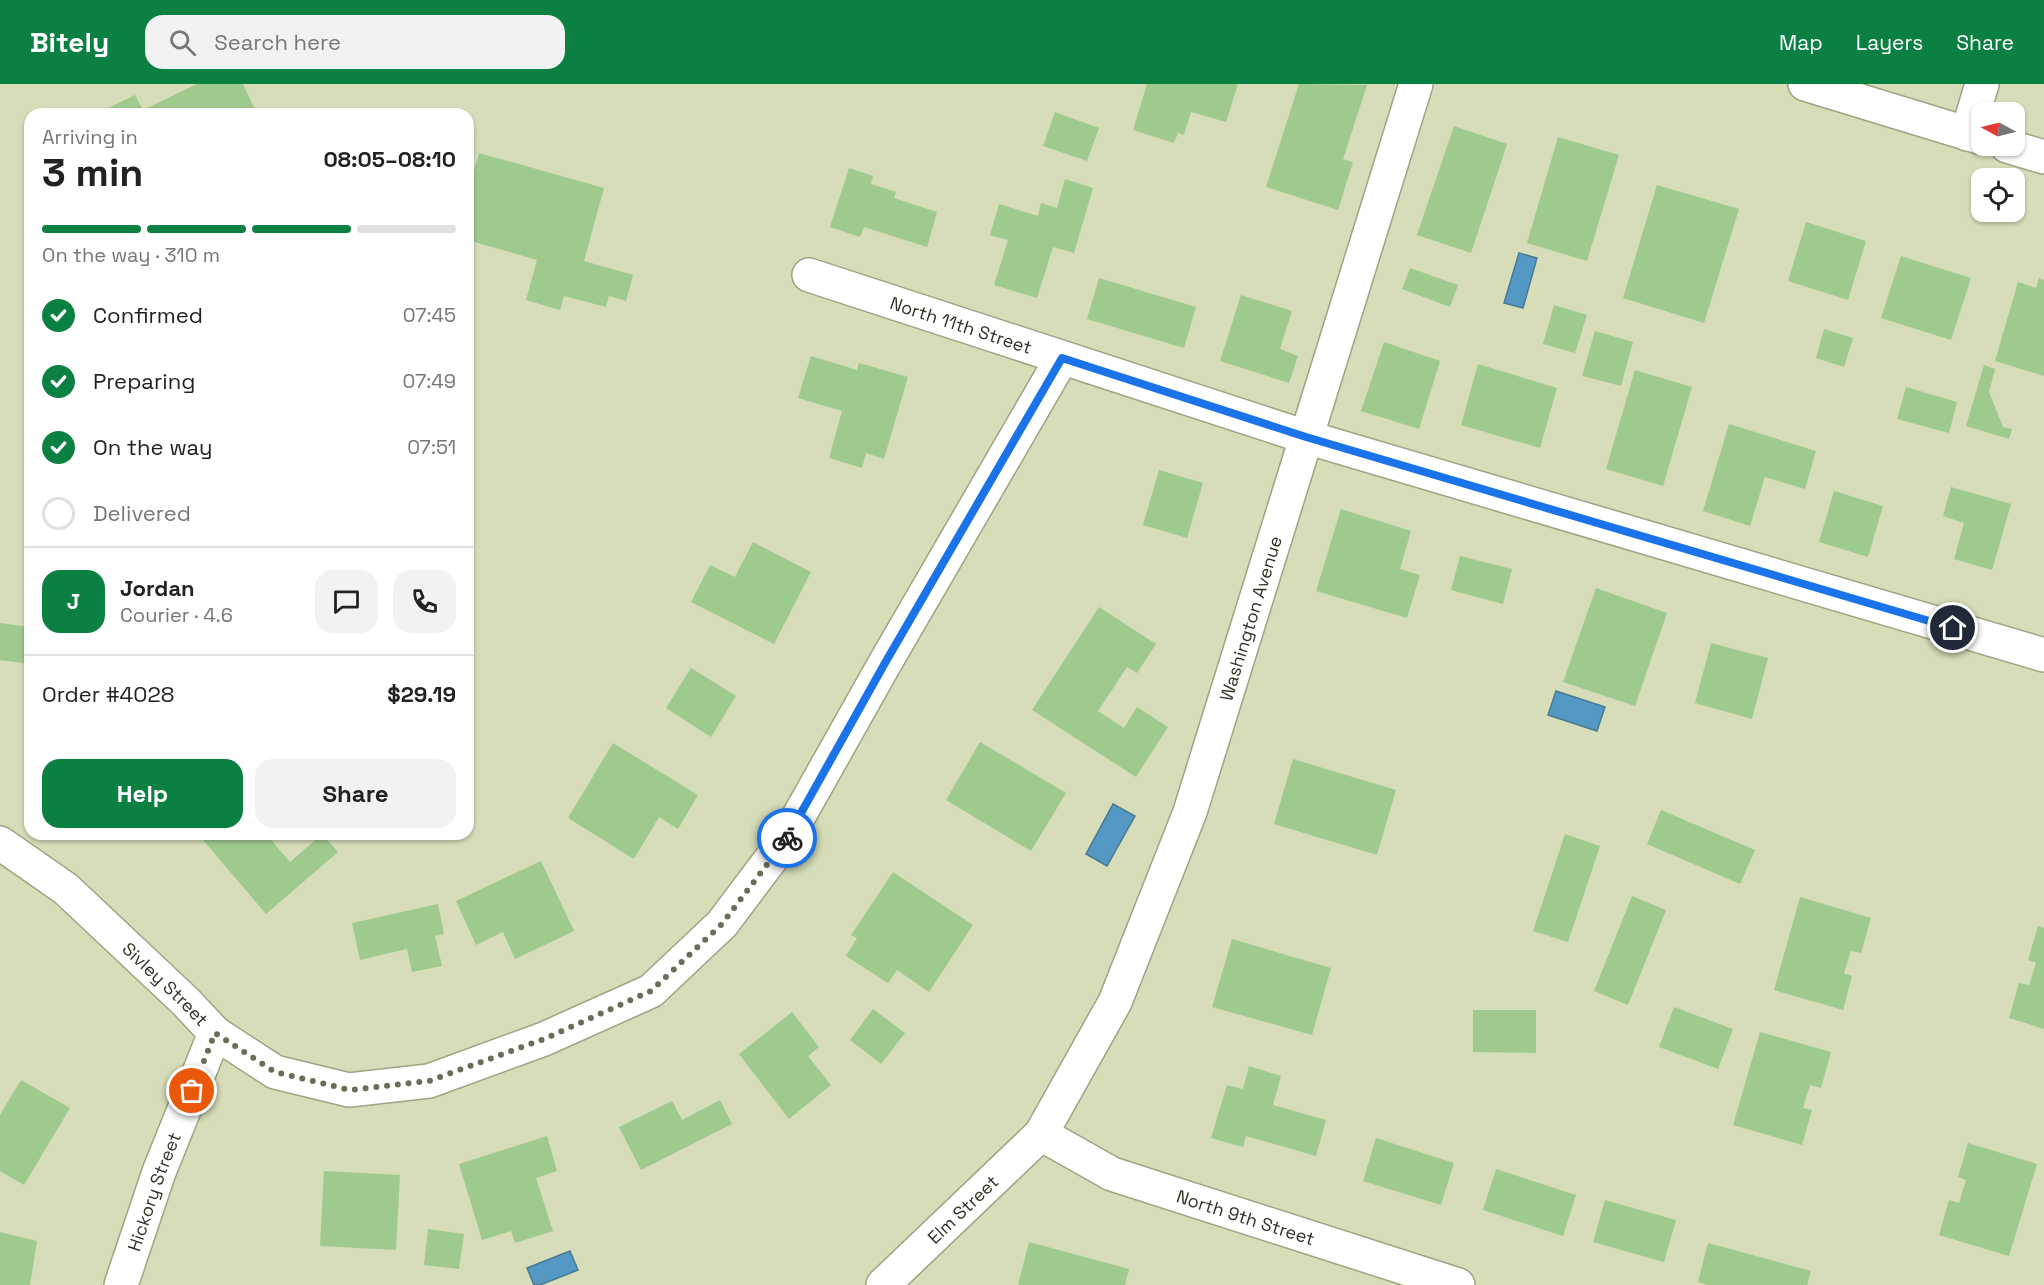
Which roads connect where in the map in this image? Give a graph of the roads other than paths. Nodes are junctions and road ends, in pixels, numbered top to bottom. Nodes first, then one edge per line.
1 (1416, 84) edge
2 (1805, 84) edge
3 (1982, 84) edge
4 (1979, 102) edge
5 (1971, 135) edge
6 (2025, 151) edge
7 (2044, 156) edge
8 (808, 275) dead end
9 (1062, 358) junction
10 (1306, 437) junction
11 (2042, 647) edge
12 (0, 843) edge
13 (215, 1033) junction
14 (1041, 1134) junction
15 (121, 1285) edge
16 (883, 1285) edge
17 (1458, 1285) edge

1 - 10 street, Washington Avenue
2 - 5 street
3 - 4 street
6 - 7 street
8 - 9 street, North 11th Street
9 - 10 street, North 11th Street
9 - 13 street, Sivley Street
10 - 11 street, North 11th Street
10 - 14 street, Washington Avenue
12 - 13 street, Sivley Street
13 - 15 street, Hickory Street
14 - 16 street, Elm Street
14 - 17 street, North 9th Street

